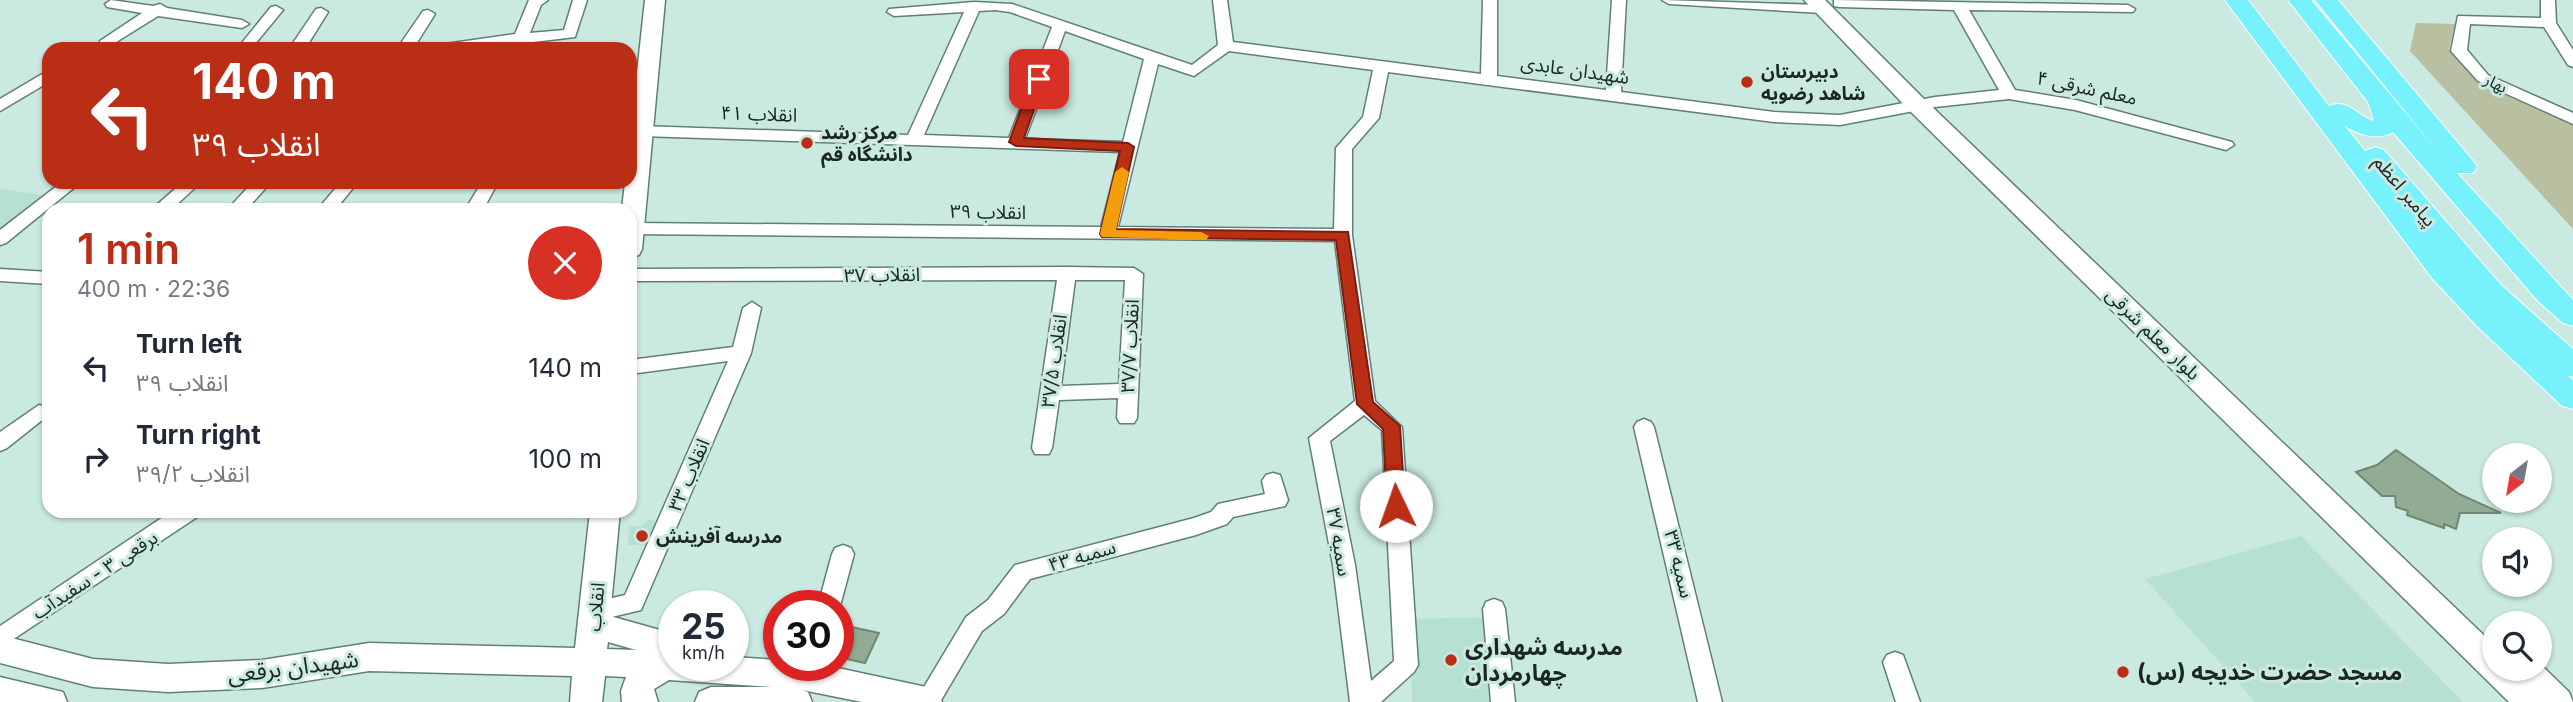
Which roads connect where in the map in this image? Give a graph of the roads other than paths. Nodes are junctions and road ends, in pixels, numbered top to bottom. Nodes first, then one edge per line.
1 (173, 0) edge
2 (541, 0) edge
3 (580, 0) edge
4 (655, 0) edge
5 (1220, 0) edge
6 (1490, 0) edge
7 (1619, 0) edge
8 (1669, 0) edge
9 (2236, 0) edge
10 (2255, 0) edge
11 (2299, 0) edge
12 (2326, 0) edge
13 (2548, 0) edge
14 (1828, 3) edge
15 (112, 4) dead end
16 (948, 4) edge
17 (1969, 4) edge
18 (2125, 5) edge
19 (974, 6) junction
20 (276, 10) dead end
21 (156, 11) junction
22 (321, 12) dead end
23 (894, 12) dead end
24 (428, 14) dead end
25 (1060, 23) junction
26 (2549, 23) junction
27 (242, 24) dead end
28 (521, 38) junction
29 (2566, 41) edge
30 (108, 42) edge
31 (249, 42) edge
32 (302, 42) edge
33 (410, 42) edge
34 (493, 42) edge
35 (1226, 46) junction
36 (1152, 55) junction
37 (2573, 62) edge
38 (1381, 66) junction
39 (946, 68) joint
40 (1489, 79) junction
41 (42, 80) edge
42 (2009, 94) junction
43 (1613, 96) junction
44 (2380, 101) junction
45 (1927, 104) junction
46 (0, 107) edge
47 (2339, 110) junction
48 (638, 118) edge
49 (2573, 119) edge
50 (914, 139) junction
51 (1016, 142) junction
52 (2226, 145) dead end
53 (1128, 147) junction
54 (2402, 187) junction
55 (2455, 187) junction
56 (64, 189) edge
57 (186, 189) edge
58 (256, 189) edge
59 (344, 189) edge
60 (338, 196) joint
61 (46, 203) edge
62 (169, 203) edge
63 (243, 203) edge
64 (332, 203) edge
65 (42, 206) edge
66 (1108, 234) junction
67 (1343, 235) junction
68 (0, 239) edge
69 (637, 239) edge
70 (1067, 273) junction
71 (1134, 274) joint
72 (0, 275) edge
73 (637, 275) edge
74 (42, 278) edge
75 (2573, 292) edge
76 (752, 308) dead end
77 (2573, 316) edge
78 (741, 353) junction
79 (637, 366) edge
80 (2573, 366) edge
81 (1128, 391) junction
82 (1050, 393) junction
83 (2573, 398) edge
84 (1365, 404) junction
85 (39, 412) dead end
86 (1127, 418) dead end
87 (1644, 427) dead end
88 (0, 443) edge
89 (1042, 448) dead end
90 (1273, 481) dead end
91 (179, 518) edge
92 (604, 518) edge
93 (843, 554) dead end
94 (833, 590) edge
95 (1494, 609) dead end
96 (594, 617) junction
97 (2482, 630) edge
98 (0, 638) edge
99 (0, 649) edge
100 (658, 652) edge
101 (2482, 654) edge
102 (658, 659) edge
103 (1895, 662) dead end
104 (590, 663) junction
105 (658, 666) edge
106 (806, 681) edge
107 (2509, 681) edge
108 (2536, 681) edge
109 (5, 696) edge
110 (51, 702) edge
111 (586, 702) edge
112 (642, 702) edge
113 (712, 702) edge
114 (927, 702) edge
115 (1363, 702) edge
116 (1503, 702) edge
117 (1710, 702) edge
118 (1908, 702) edge
119 (2531, 702) edge
120 (2557, 702) edge

1 - 21 street
2 - 28 street
3 - 28 street
4 - 48 main road
5 - 35 street
6 - 40 street
7 - 43 street
8 - 14 street
9 - 83 main road
10 - 47 main road, پیامبر اعظم
11 - 44 main road, پیامبر اعظم
12 - 75 main road
13 - 26 street
14 - 17 street
14 - 45 main road, بلوار معلم شرقی
15 - 21 street
16 - 19 street
16 - 23 street
17 - 18 street
17 - 42 street
19 - 25 street
19 - 39 street
20 - 31 street
21 - 27 street
21 - 30 street
22 - 32 street
24 - 33 street
25 - 36 street
25 - 51 street
26 - 29 street
26 - 49 street, بهار
28 - 34 street
29 - 37 street
35 - 36 street
35 - 38 street, شهیدان عابدی
36 - 53 street
38 - 40 street, شهیدان عابدی
38 - 67 street
39 - 50 street
40 - 43 street, شهیدان عابدی
41 - 46 street
42 - 45 street, معلم شرقی ۴
42 - 52 street, معلم شرقی ۴
43 - 45 street, شهیدان عابدی
44 - 47 main road
44 - 55 main road, پیامبر اعظم
45 - 97 main road, بلوار معلم شرقی
45 - 101 main road, بلوار معلم شرقی
47 - 54 main road, پیامبر اعظم
48 - 50 street, انقلاب ۴۱
50 - 51 street, انقلاب ۴۱
51 - 53 street, انقلاب ۴۱
53 - 66 street
54 - 55 main road
54 - 80 main road, پیامبر اعظم
55 - 77 main road, پیامبر اعظم
56 - 61 street
57 - 62 street
58 - 63 street
59 - 60 street
60 - 64 street
65 - 68 street
66 - 67 street, انقلاب ۳۹
66 - 69 street, انقلاب ۳۹
67 - 84 street
70 - 71 street, انقلاب ۳۷
70 - 73 street, انقلاب ۳۷
70 - 82 street, انقلاب ۳۷/۵
71 - 81 street, انقلاب ۳۷/۷
72 - 74 street
76 - 78 street, انقلاب ۳۳
78 - 79 street
78 - 96 street, انقلاب ۳۳
81 - 82 street
81 - 86 street, انقلاب ۳۷/۷
82 - 89 street, انقلاب ۳۷/۵
84 - 115 street, سمیه ۳۷
84 - 115 street
85 - 88 street
87 - 117 street, سمیه ۳۳
90 - 114 street, سمیه ۴۳
91 - 98 street, برقعی ۳ - سفیدآب
92 - 96 main road, انقلاب
93 - 94 street
95 - 116 street
96 - 100 main road
96 - 104 main road, انقلاب
99 - 104 main road, شهیدان برقعی
102 - 104 main road, شهیدان برقعی
103 - 118 street
104 - 111 main road, انقلاب
105 - 112 main road
106 - 113 main road
106 - 114 main road
107 - 119 main road, بلوار معلم شرقی
108 - 120 main road
109 - 110 main road

